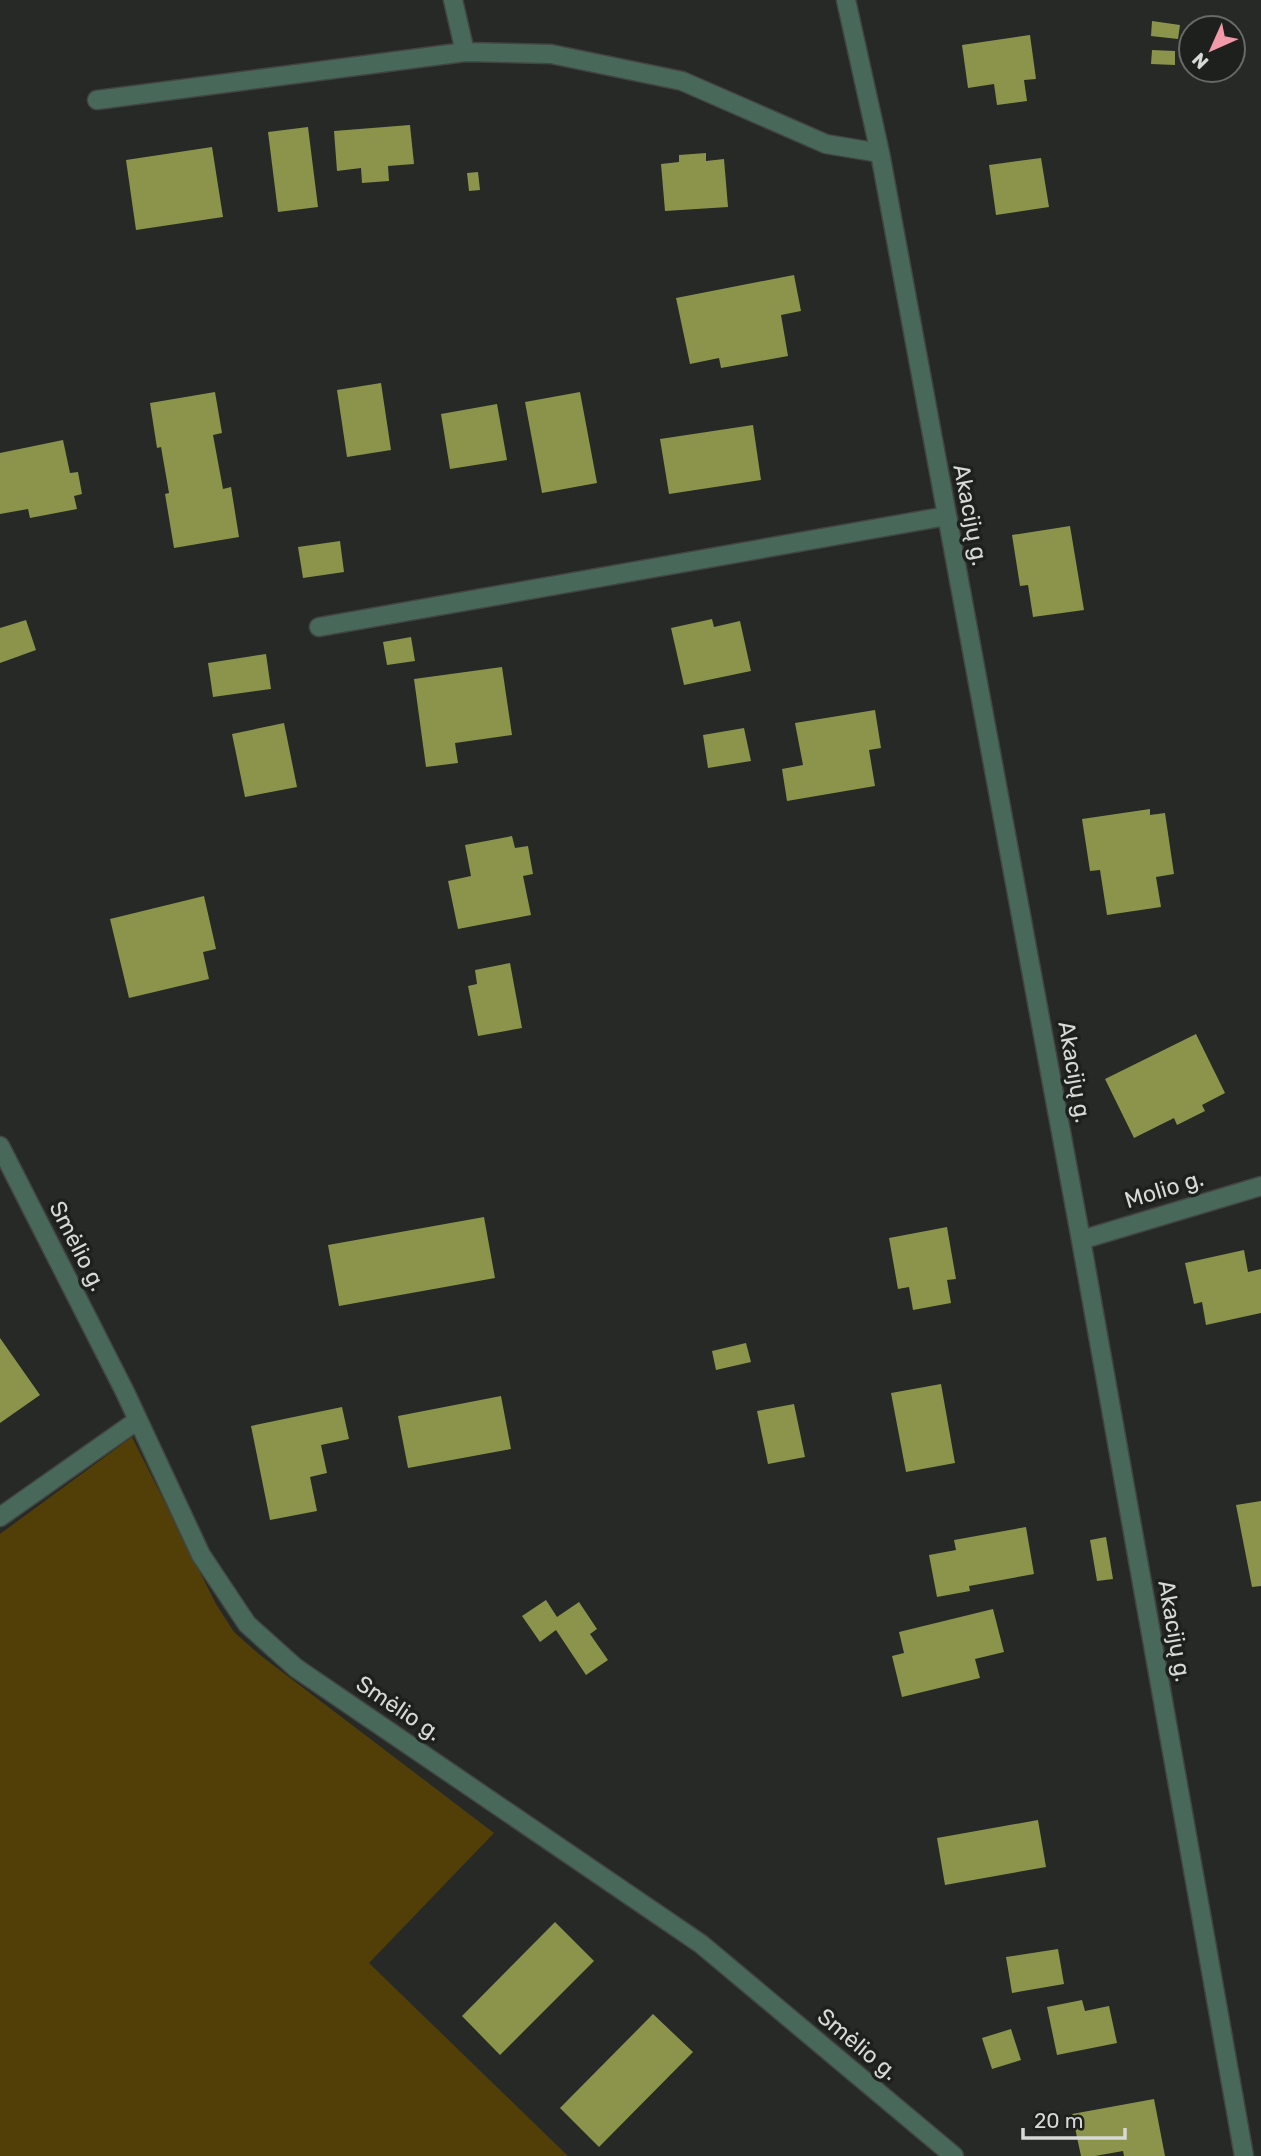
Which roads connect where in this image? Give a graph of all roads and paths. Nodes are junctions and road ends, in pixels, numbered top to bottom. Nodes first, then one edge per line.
1 (453, 0) edge
2 (846, 0) edge
3 (465, 52) junction
4 (97, 100) dead end
5 (880, 153) junction
6 (947, 516) junction
7 (319, 627) dead end
8 (0, 1146) edge
9 (1261, 1186) edge
10 (1081, 1240) junction
11 (138, 1420) junction
12 (0, 1517) edge
13 (954, 2156) edge
14 (1244, 2156) edge

1 - 3 street
2 - 5 street, Akacijų g.
3 - 4 street
3 - 5 street
5 - 6 street, Akacijų g.
6 - 7 street
6 - 10 street, Akacijų g.
8 - 11 street, Smėlio g.
9 - 10 street, Molio g.
10 - 14 street, Akacijų g.
11 - 12 street
11 - 13 street, Smėlio g.

